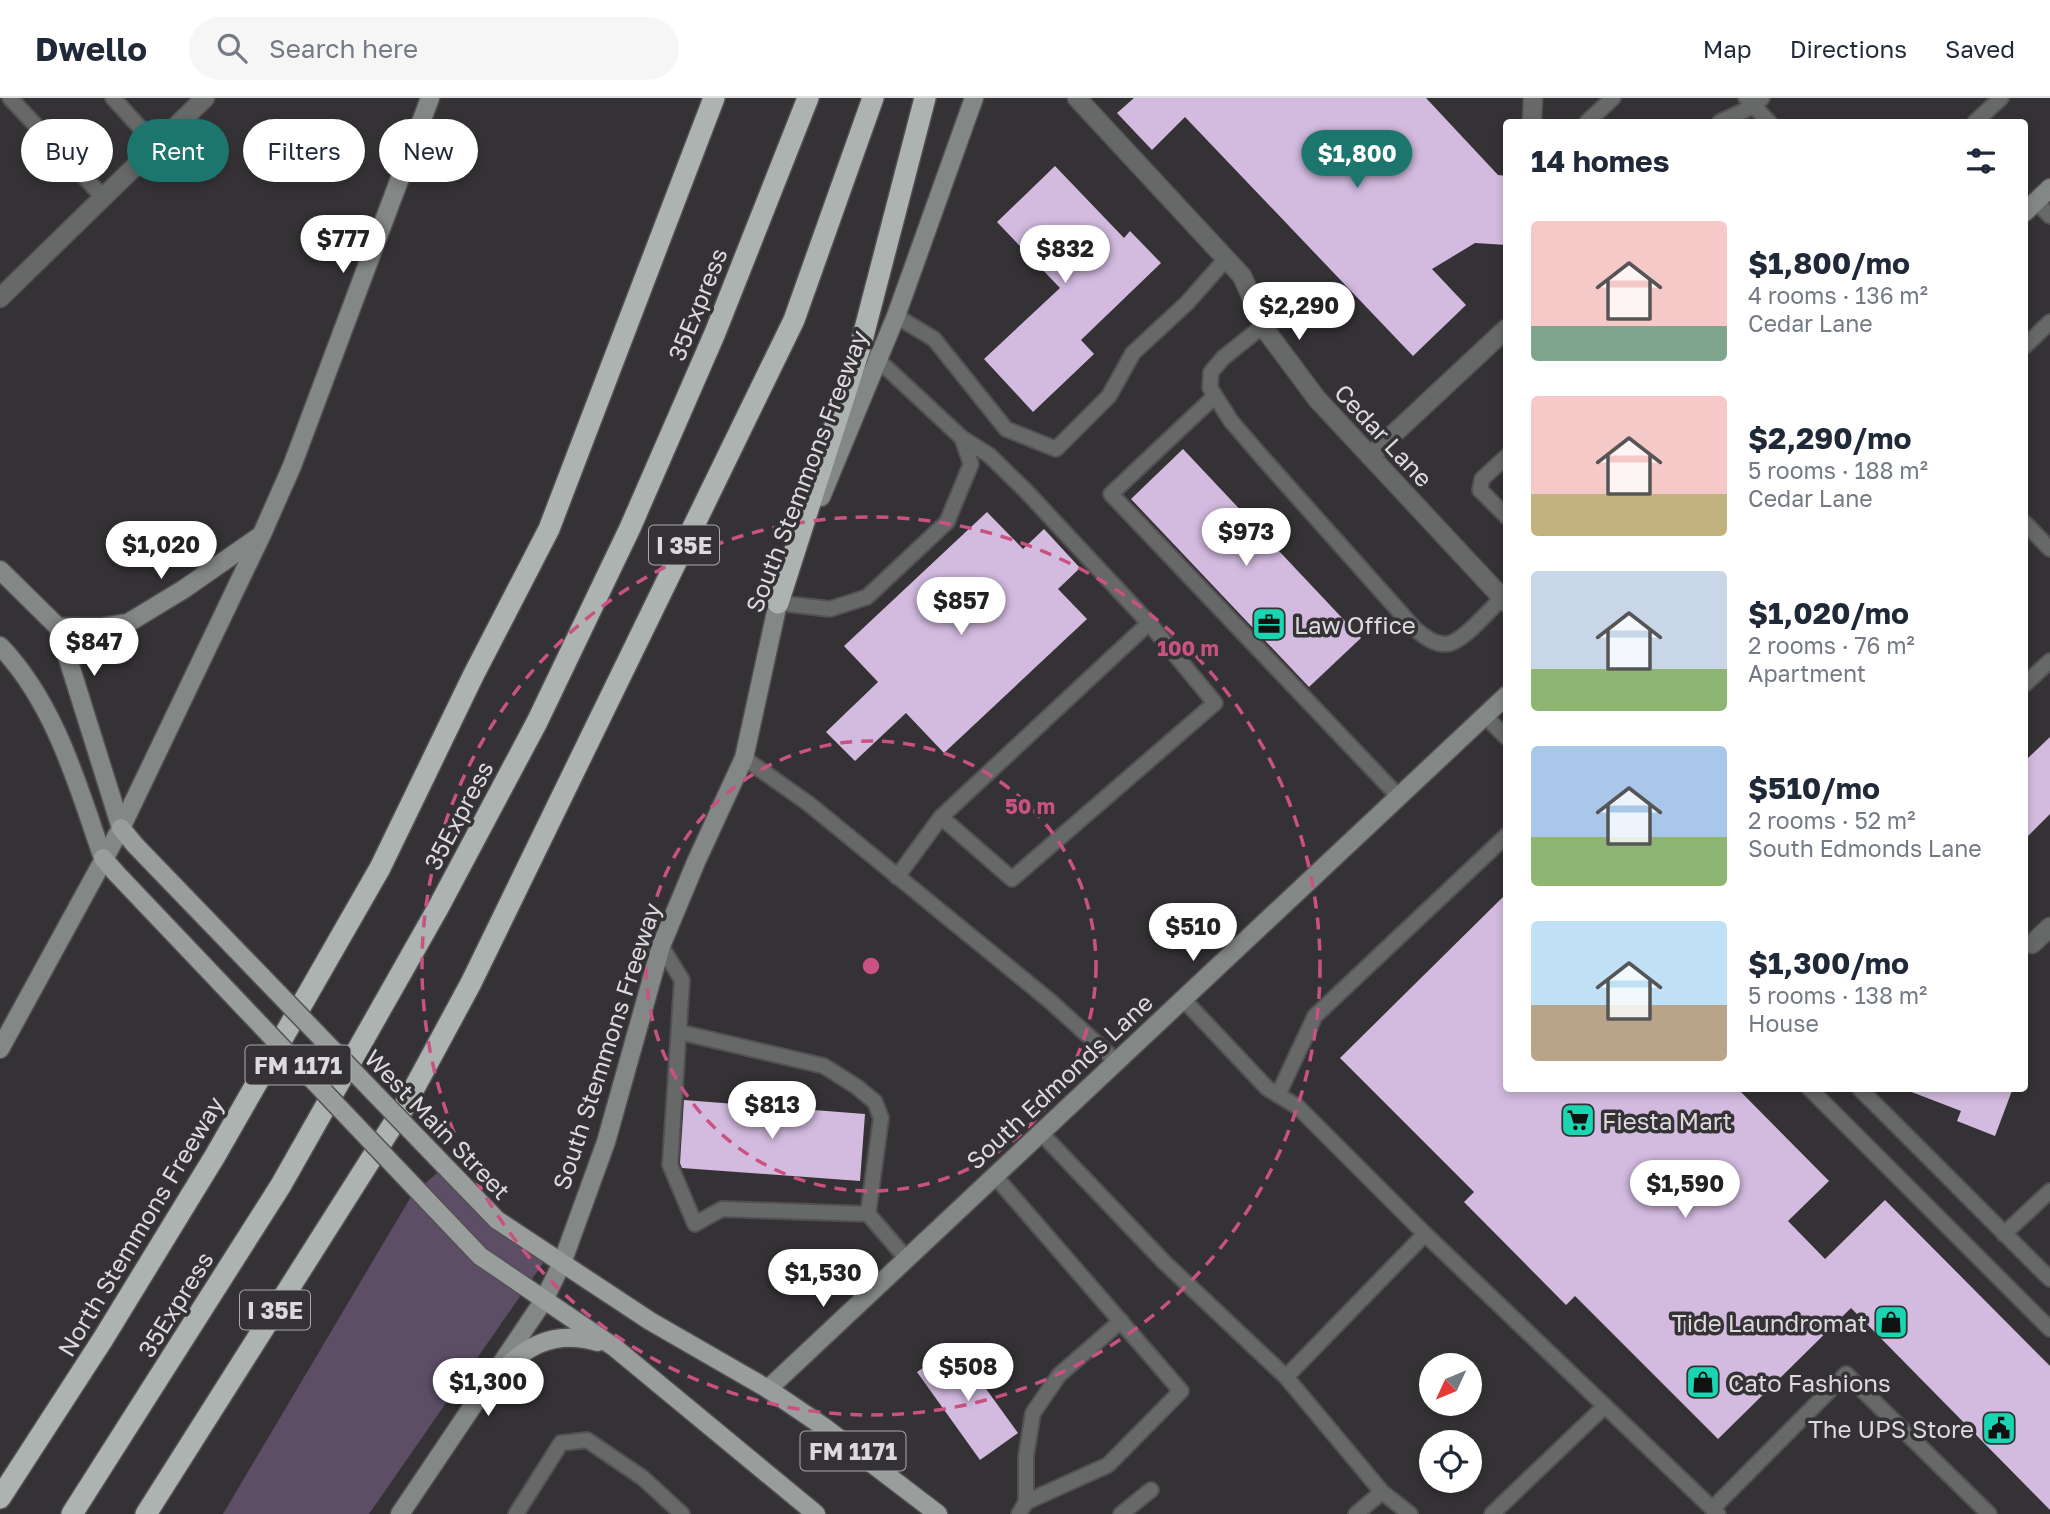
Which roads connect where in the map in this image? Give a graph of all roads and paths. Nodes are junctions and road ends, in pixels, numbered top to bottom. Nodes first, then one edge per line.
1 (10, 98) edge
2 (113, 98) edge
3 (205, 98) edge
4 (430, 98) edge
5 (714, 98) edge
6 (807, 98) edge
7 (873, 98) edge
8 (925, 98) edge
9 (974, 98) edge
10 (1077, 98) edge
11 (1533, 98) edge
12 (1613, 98) edge
13 (2001, 98) edge
14 (1754, 101) edge
15 (132, 119) edge
16 (183, 119) edge
17 (1532, 119) edge
18 (1590, 119) edge
19 (1725, 119) edge
20 (1767, 119) edge
21 (1978, 119) edge
22 (127, 174) edge
23 (2050, 188) edge
24 (103, 198) junction
25 (2030, 206) edge
26 (2050, 216) edge
27 (1226, 259) junction
28 (0, 298) edge
29 (896, 316) junction
30 (2050, 322) edge
31 (1264, 326) junction
32 (1503, 332) edge
33 (2028, 343) edge
34 (861, 344) junction
35 (878, 359) junction
36 (1215, 396) junction
37 (962, 438) junction
38 (1370, 456) junction
39 (1503, 460) edge
40 (1503, 513) edge
41 (2028, 526) edge
42 (262, 534) junction
43 (2050, 549) edge
44 (0, 570) edge
45 (1503, 599) edge
46 (1503, 601) edge
47 (778, 603) junction
48 (1149, 623) junction
49 (58, 627) junction
50 (0, 646) edge
51 (2050, 661) edge
52 (2028, 681) edge
53 (1503, 699) edge
54 (1485, 716) junction
55 (1503, 734) edge
56 (744, 758) junction
57 (1398, 796) junction
58 (942, 817) junction
59 (121, 828) junction
60 (1503, 839) edge
61 (103, 858) junction
62 (897, 877) junction
63 (2050, 927) edge
64 (2032, 944) dead end
65 (662, 946) junction
66 (1183, 999) junction
67 (679, 1032) junction
68 (0, 1049) edge
69 (1116, 1061) junction
70 (1813, 1092) edge
71 (1862, 1092) edge
72 (1278, 1095) junction
73 (1040, 1132) junction
74 (994, 1175) junction
75 (2050, 1191) edge
76 (868, 1214) junction
77 (1425, 1234) junction
78 (2004, 1234) junction
79 (906, 1258) junction
80 (562, 1263) junction
81 (2050, 1279) edge
82 (544, 1300) junction
83 (1121, 1321) junction
84 (2050, 1329) edge
85 (614, 1348) junction
86 (1286, 1377) junction
87 (490, 1381) junction
88 (768, 1389) junction
89 (1605, 1406) junction
90 (1151, 1490) dead end
91 (1382, 1492) junction
92 (0, 1498) edge
93 (1023, 1508) edge
94 (1715, 1511) edge
95 (72, 1514) edge
96 (146, 1514) edge
97 (400, 1514) edge
98 (516, 1514) edge
99 (682, 1514) edge
100 (816, 1514) edge
101 (938, 1514) edge
102 (1121, 1514) edge
103 (1356, 1514) edge
104 (1410, 1514) edge
105 (1492, 1514) edge
106 (1989, 1514) edge

1 - 24 lane
2 - 15 lane
3 - 16 street
4 - 42 main road
5 - 92 highway, North Stemmons Freeway
6 - 95 highway, 35Express
7 - 96 highway, I 35E
8 - 34 highway
9 - 29 main road, South Stemmons Freeway
10 - 27 street, Cedar Lane
11 - 17 street
12 - 18 lane
13 - 21 lane
14 - 19 lane
14 - 20 lane
22 - 24 street
23 - 25 main road
24 - 28 street
25 - 26 lane
27 - 29 lane
27 - 31 street, Cedar Lane
29 - 35 main road, South Stemmons Freeway
30 - 33 lane
31 - 36 lane
31 - 38 street, Cedar Lane
32 - 38 street
34 - 35 lane
34 - 47 highway
35 - 37 lane
35 - 47 main road, South Stemmons Freeway
36 - 46 lane
36 - 57 lane
37 - 47 lane
37 - 48 lane
38 - 45 street, Cedar Lane
39 - 40 lane
41 - 43 lane
42 - 49 main road
42 - 59 main road
44 - 49 main road, West Main Street
47 - 56 main road, South Stemmons Freeway
48 - 58 lane
48 - 58 lane
49 - 59 main road, West Main Street
50 - 61 main road
51 - 52 lane
53 - 54 main road, South Edmonds Lane
54 - 55 lane
54 - 57 main road, South Edmonds Lane
56 - 62 lane
56 - 65 main road, South Stemmons Freeway
57 - 66 main road, South Edmonds Lane
58 - 62 lane
59 - 61 main road
59 - 80 main road, West Main Street / FM 1171, bridge
60 - 72 lane
61 - 68 main road
61 - 82 main road, FM 1171, bridge
62 - 69 lane
63 - 64 street
65 - 67 lane
65 - 80 main road, South Stemmons Freeway
66 - 69 main road, South Edmonds Lane
66 - 72 lane
67 - 76 lane
67 - 76 lane
69 - 73 main road, South Edmonds Lane
70 - 84 lane
71 - 78 lane
72 - 77 lane
73 - 74 main road, South Edmonds Lane
73 - 86 lane
74 - 79 main road, South Edmonds Lane
74 - 83 lane
75 - 78 lane
76 - 79 lane
77 - 86 lane
77 - 89 lane
78 - 81 lane
79 - 88 main road, South Edmonds Lane
80 - 82 main road
80 - 88 main road, West Main Street / FM 1171
82 - 85 main road, FM 1171
82 - 87 main road
83 - 93 lane
83 - 93 lane
85 - 87 main road
85 - 100 main road, FM 1171
86 - 91 lane
87 - 97 main road
88 - 101 main road, West Main Street / FM 1171
89 - 94 lane
89 - 105 lane
90 - 102 lane
91 - 103 lane
91 - 104 lane
94 - 106 lane
98 - 99 lane

